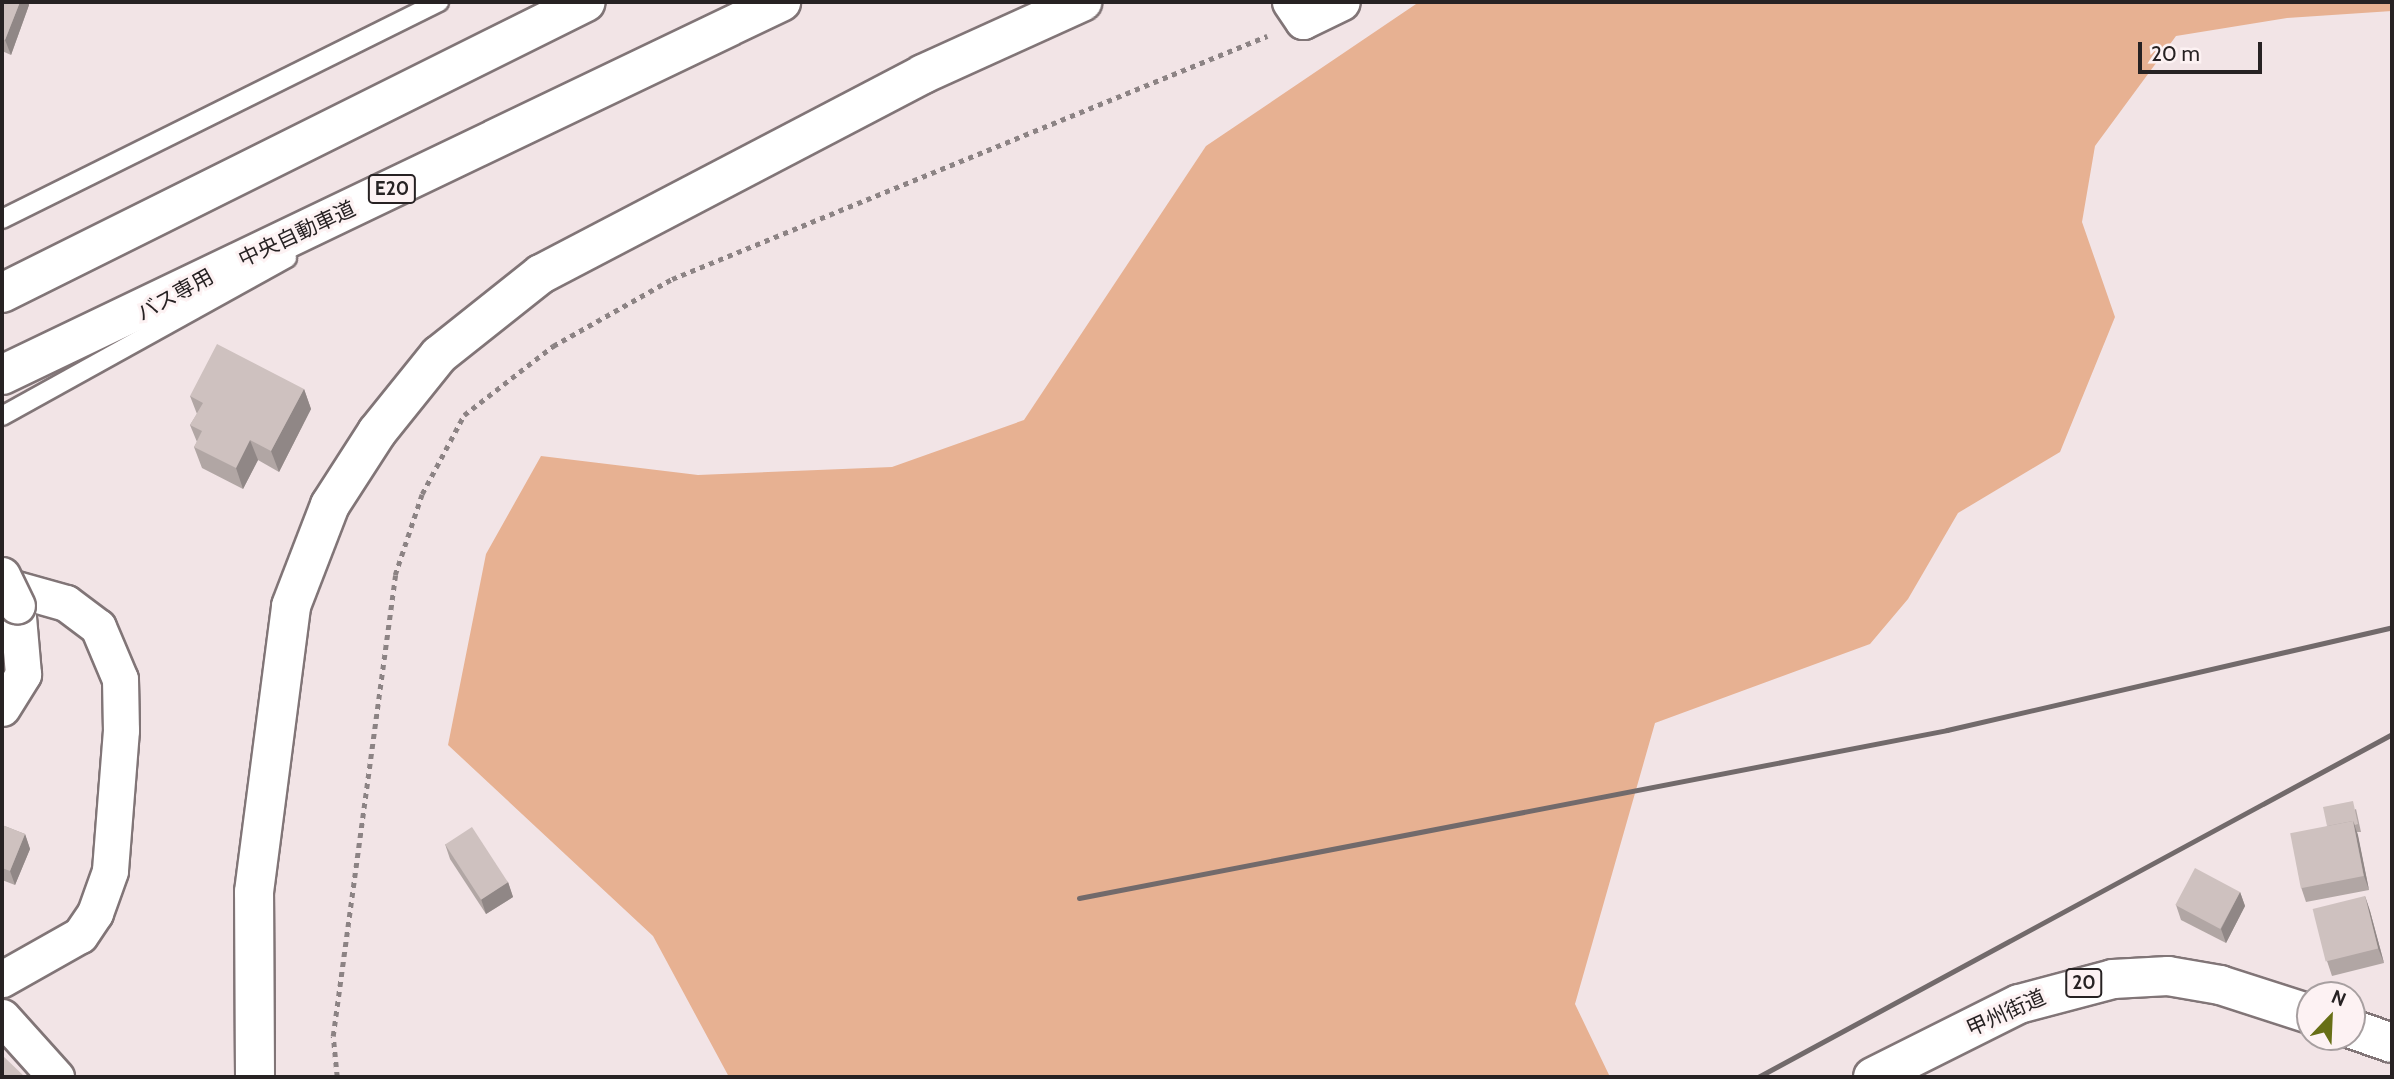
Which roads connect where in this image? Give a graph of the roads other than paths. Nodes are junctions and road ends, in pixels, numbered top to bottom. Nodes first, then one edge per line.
1 (439, 2) edge
2 (586, 2) edge
3 (781, 2) edge
4 (1082, 2) edge
5 (1342, 2) edge
6 (1296, 12) edge
7 (516, 129) junction
8 (2, 219) edge
9 (2, 293) edge
10 (2, 375) edge
11 (2, 416) edge
12 (2, 575) edge
13 (9, 595) edge
14 (2, 708) edge
15 (2, 979) edge
16 (2296, 1009) edge
17 (2, 1017) edge
18 (2366, 1034) edge
19 (2392, 1043) edge
20 (56, 1077) edge
21 (255, 1077) edge
22 (1873, 1077) edge

1 - 8 lane
2 - 9 highway
3 - 7 highway, 中央自動車道 / E20
4 - 21 highway
5 - 6 street
7 - 10 highway, 中央自動車道 / E20
7 - 11 lane, バス専用
12 - 13 street, bridge
13 - 14 street
13 - 15 street
16 - 22 highway, 甲州街道 / 20
17 - 20 street
18 - 19 highway

